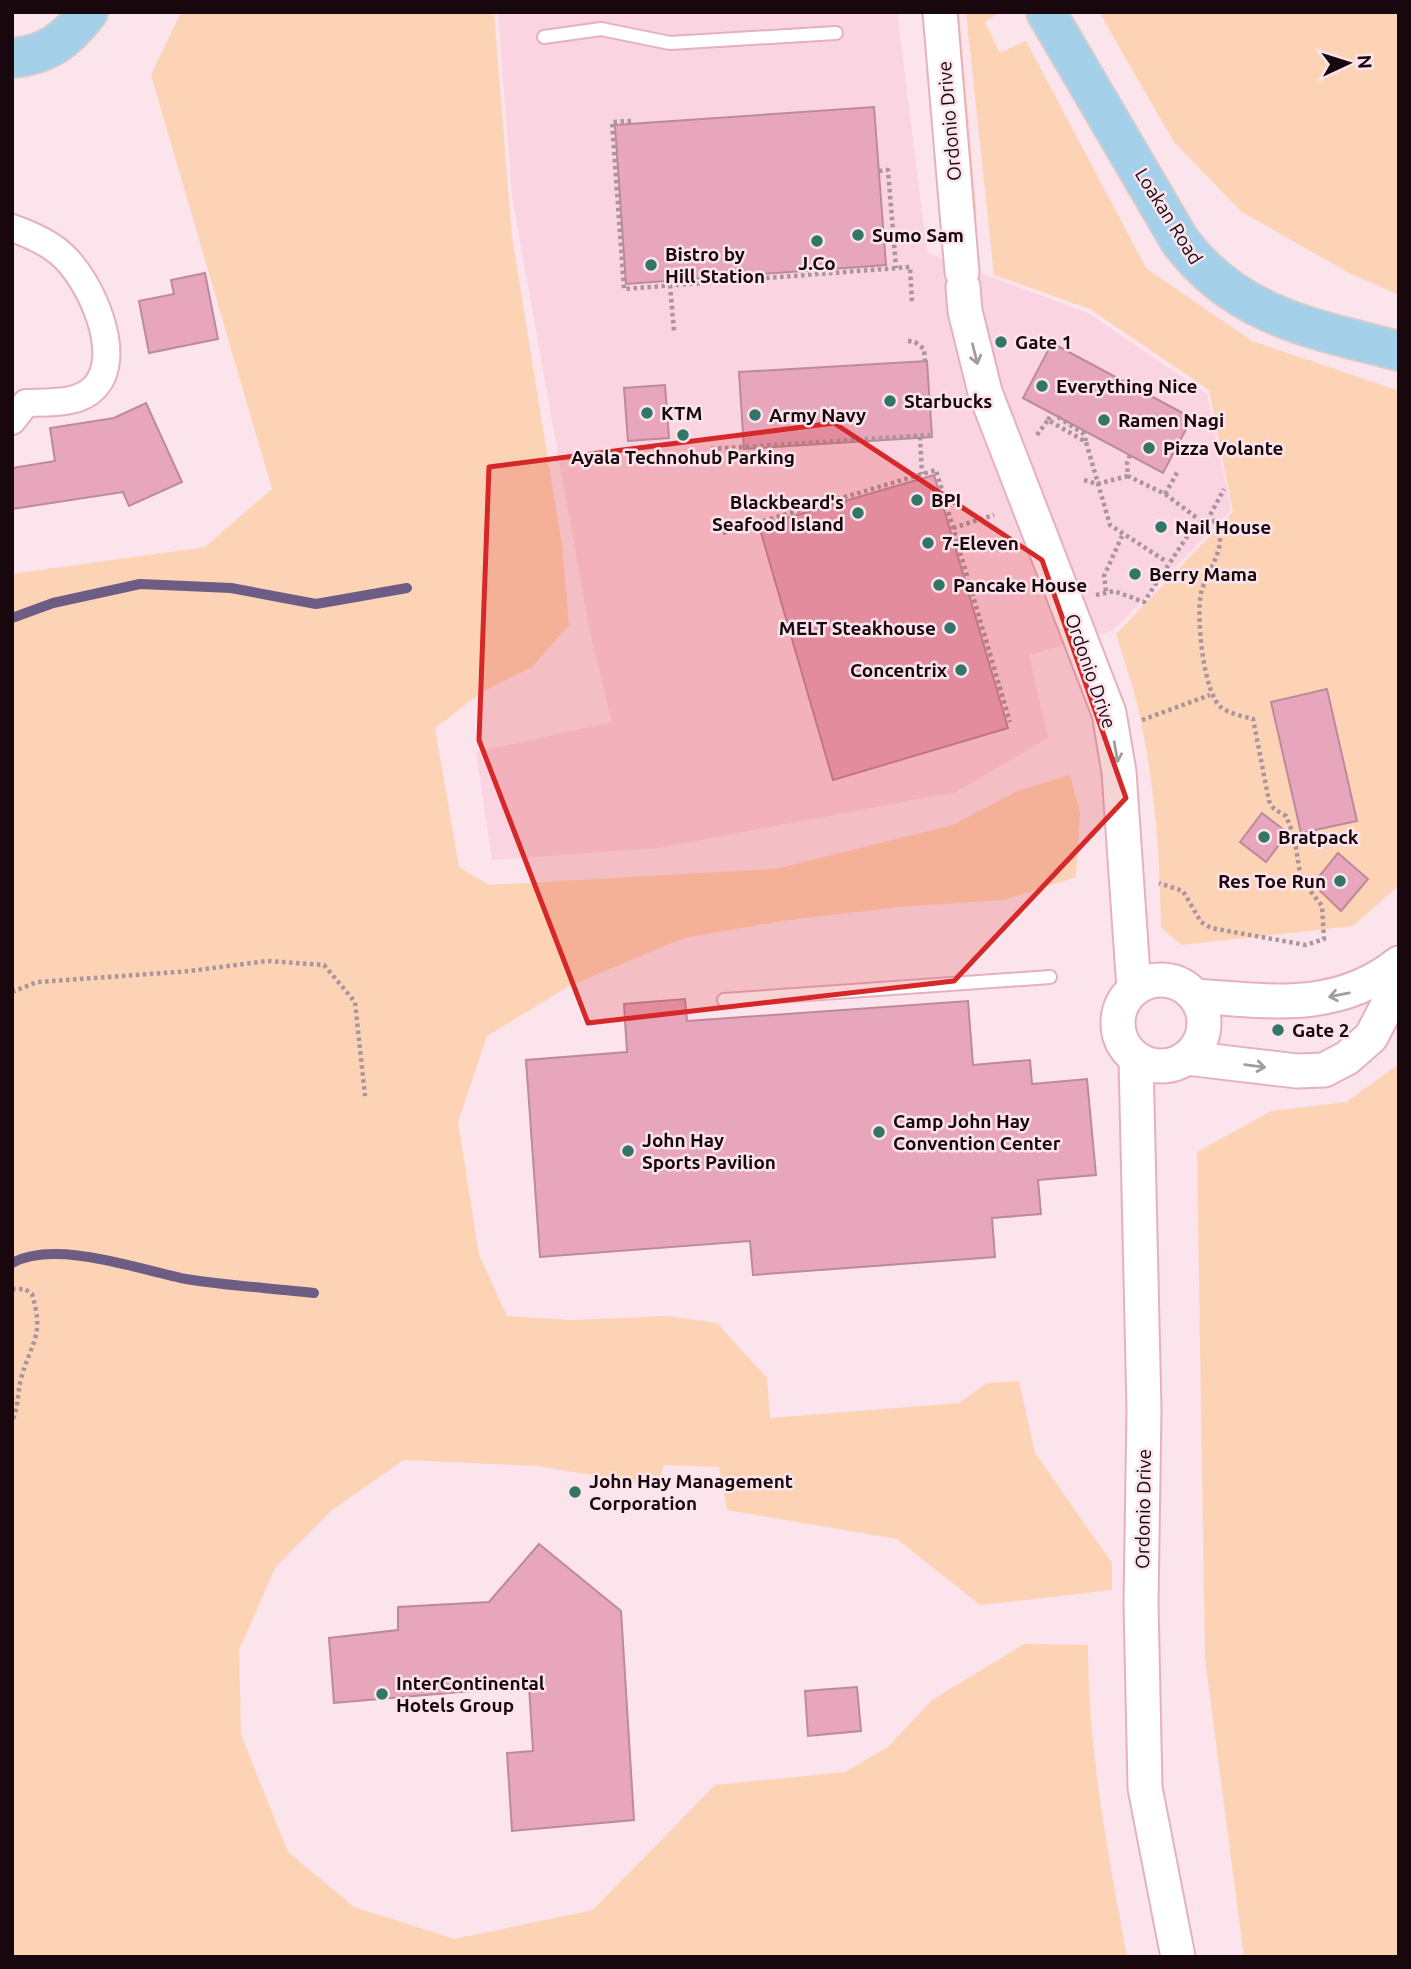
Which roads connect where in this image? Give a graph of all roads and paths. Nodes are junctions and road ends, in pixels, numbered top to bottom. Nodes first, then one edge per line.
1 (88, 12) edge
2 (940, 12) edge
3 (1046, 12) edge
4 (836, 33) dead end
5 (544, 37) dead end
6 (12, 58) edge
7 (631, 121) dead end
8 (879, 171) dead end
9 (12, 228) edge
10 (896, 268) junction
11 (670, 285) junction
12 (912, 302) dead end
13 (674, 331) dead end
14 (908, 341) dead end
15 (1399, 351) edge
16 (925, 361) dead end
17 (1048, 420) junction
18 (12, 421) edge
19 (930, 435) dead end
20 (920, 438) dead end
21 (1035, 439) dead end
22 (1086, 442) junction
23 (711, 449) dead end
24 (1130, 455) dead end
25 (1178, 471) dead end
26 (922, 474) junction
27 (1128, 476) junction
28 (1084, 480) dead end
29 (1097, 484) junction
30 (1224, 489) dead end
31 (1165, 494) junction
32 (993, 515) dead end
33 (1204, 521) junction
34 (953, 528) junction
35 (723, 533) dead end
36 (1122, 536) junction
37 (1167, 562) junction
38 (1106, 591) junction
39 (1088, 599) dead end
40 (1210, 695) junction
41 (1010, 722) dead end
42 (1131, 724) dead end
43 (1151, 882) dead end
44 (1399, 963) edge
45 (1050, 977) dead end
46 (1399, 983) edge
47 (1134, 989) junction
48 (12, 992) edge
49 (1195, 996) junction
50 (724, 1000) dead end
51 (1187, 1058) junction
52 (1136, 1059) junction
53 (365, 1096) dead end
54 (12, 1289) edge
55 (12, 1421) edge
56 (1178, 1957) edge

1 - 6 main road
2 -> 47 street, Ordonio Drive
3 - 15 main road, Loakan Road
4 - 5 lane
7 - 11 path
8 - 10 path
9 - 18 street
10 - 11 path
10 - 12 path
11 - 13 path
14 - 16 path
17 - 21 path
17 - 22 path
17 - 22 path
19 - 23 path
20 - 26 path
22 - 29 path
24 - 27 path
25 - 31 path
26 - 34 path
26 - 35 path
27 - 29 path
27 - 31 path
28 - 29 path
29 - 36 path
30 - 33 path
31 - 33 path
32 - 34 path
33 - 37 path
33 - 40 path
34 - 41 path
36 - 37 path
36 - 38 path
37 - 38 path
38 - 39 path
40 - 42 path
40 - 43 path
44 -> 49 street
45 - 50 lane
51 -> 46 street
47 - 49 street
47 - 52 street, Ordonio Drive
48 - 53 path
49 - 51 street
51 - 52 street
52 - 56 street, Ordonio Drive
54 - 55 path

